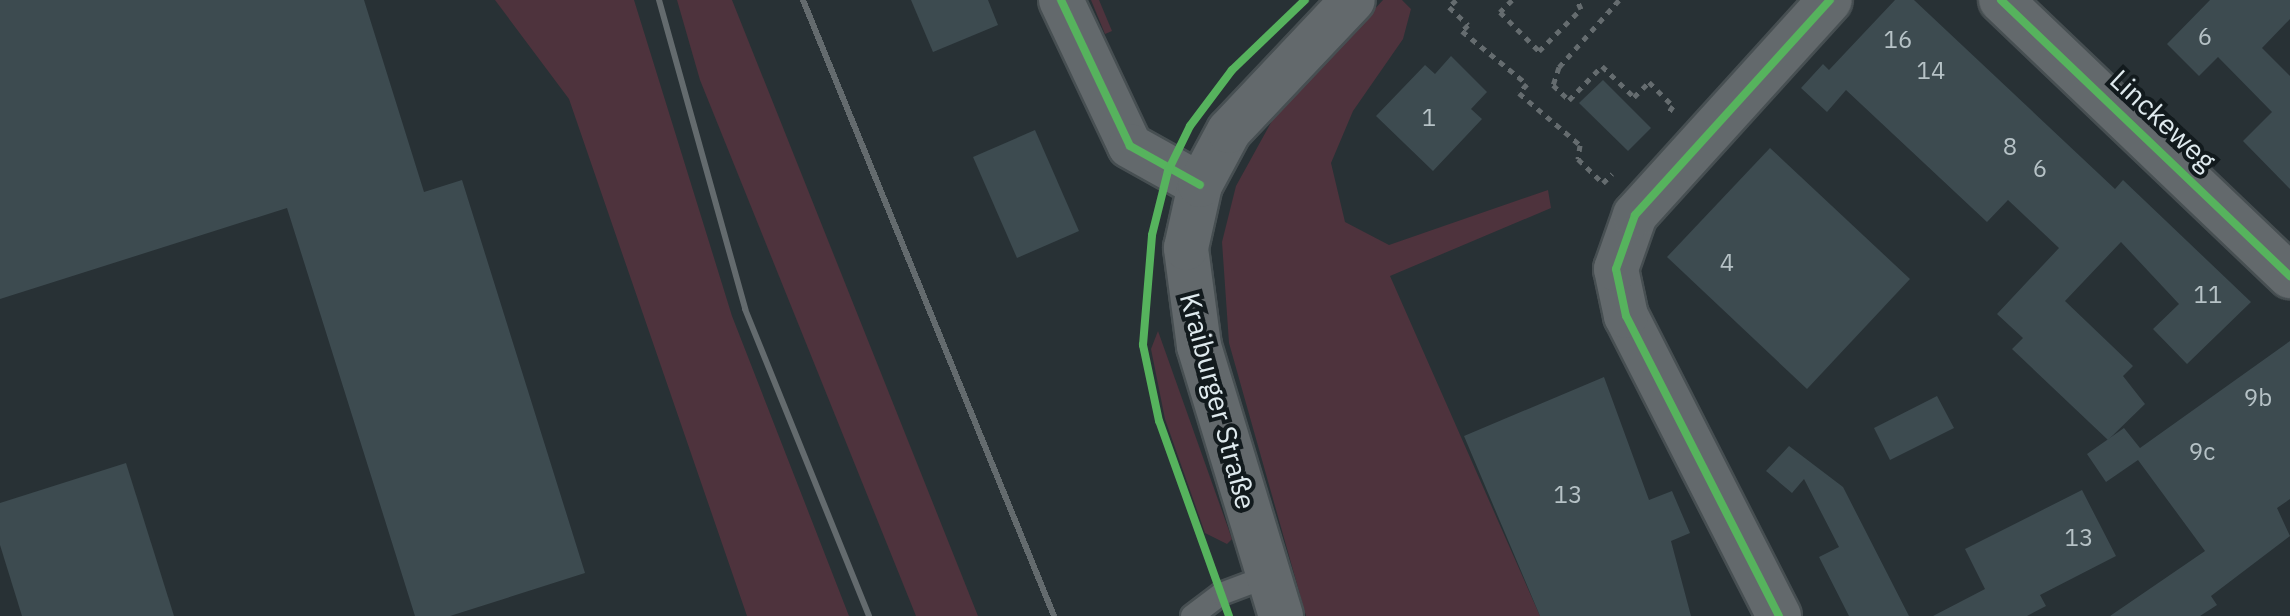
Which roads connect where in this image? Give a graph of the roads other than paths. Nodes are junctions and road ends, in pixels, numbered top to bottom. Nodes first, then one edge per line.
1 (1061, 0) edge
2 (1353, 0) edge
3 (1830, 0) edge
4 (2001, 0) edge
5 (1200, 185) junction
6 (2290, 276) edge
7 (1275, 596) edge
8 (1192, 616) edge
9 (1779, 616) edge

1 - 5 street
2 - 5 street, Kraiburger Straße
3 - 9 street
4 - 6 street, Linckeweg
5 - 7 street, Kraiburger Straße
7 - 8 lane

